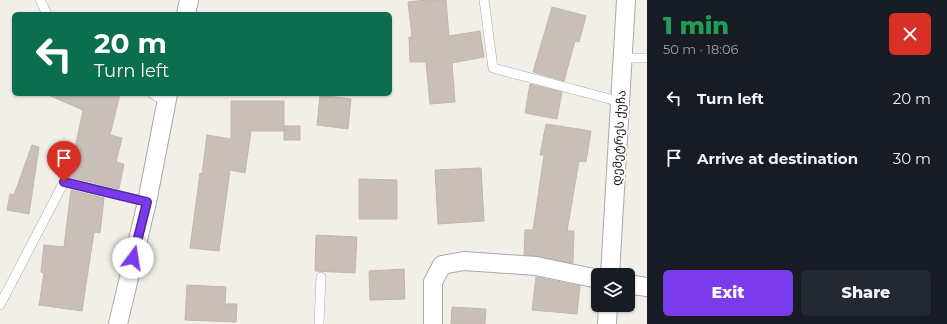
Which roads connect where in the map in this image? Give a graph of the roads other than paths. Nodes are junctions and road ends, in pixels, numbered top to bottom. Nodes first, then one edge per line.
1 (40, 0) edge
2 (189, 0) edge
3 (484, 0) edge
4 (626, 0) edge
5 (46, 12) edge
6 (186, 12) edge
7 (623, 58) junction
8 (647, 58) edge
9 (162, 96) edge
10 (621, 102) junction
11 (147, 202) junction
12 (610, 268) edge
13 (321, 277) dead end
14 (591, 278) edge
15 (635, 285) edge
16 (647, 286) edge
17 (0, 305) edge
18 (608, 312) edge
19 (118, 324) edge
20 (319, 324) edge
21 (433, 324) edge
22 (607, 324) edge

1 - 5 lane
2 - 6 street
3 - 10 lane
4 - 7 street, დემეტრეს ქუჩა
7 - 8 lane
7 - 10 street, დემეტრეს ქუჩა
9 - 11 street
10 - 12 street, დემეტრეს ქუჩა
11 - 17 lane
11 - 19 street
13 - 20 lane
14 - 21 street
15 - 16 street
18 - 22 street

